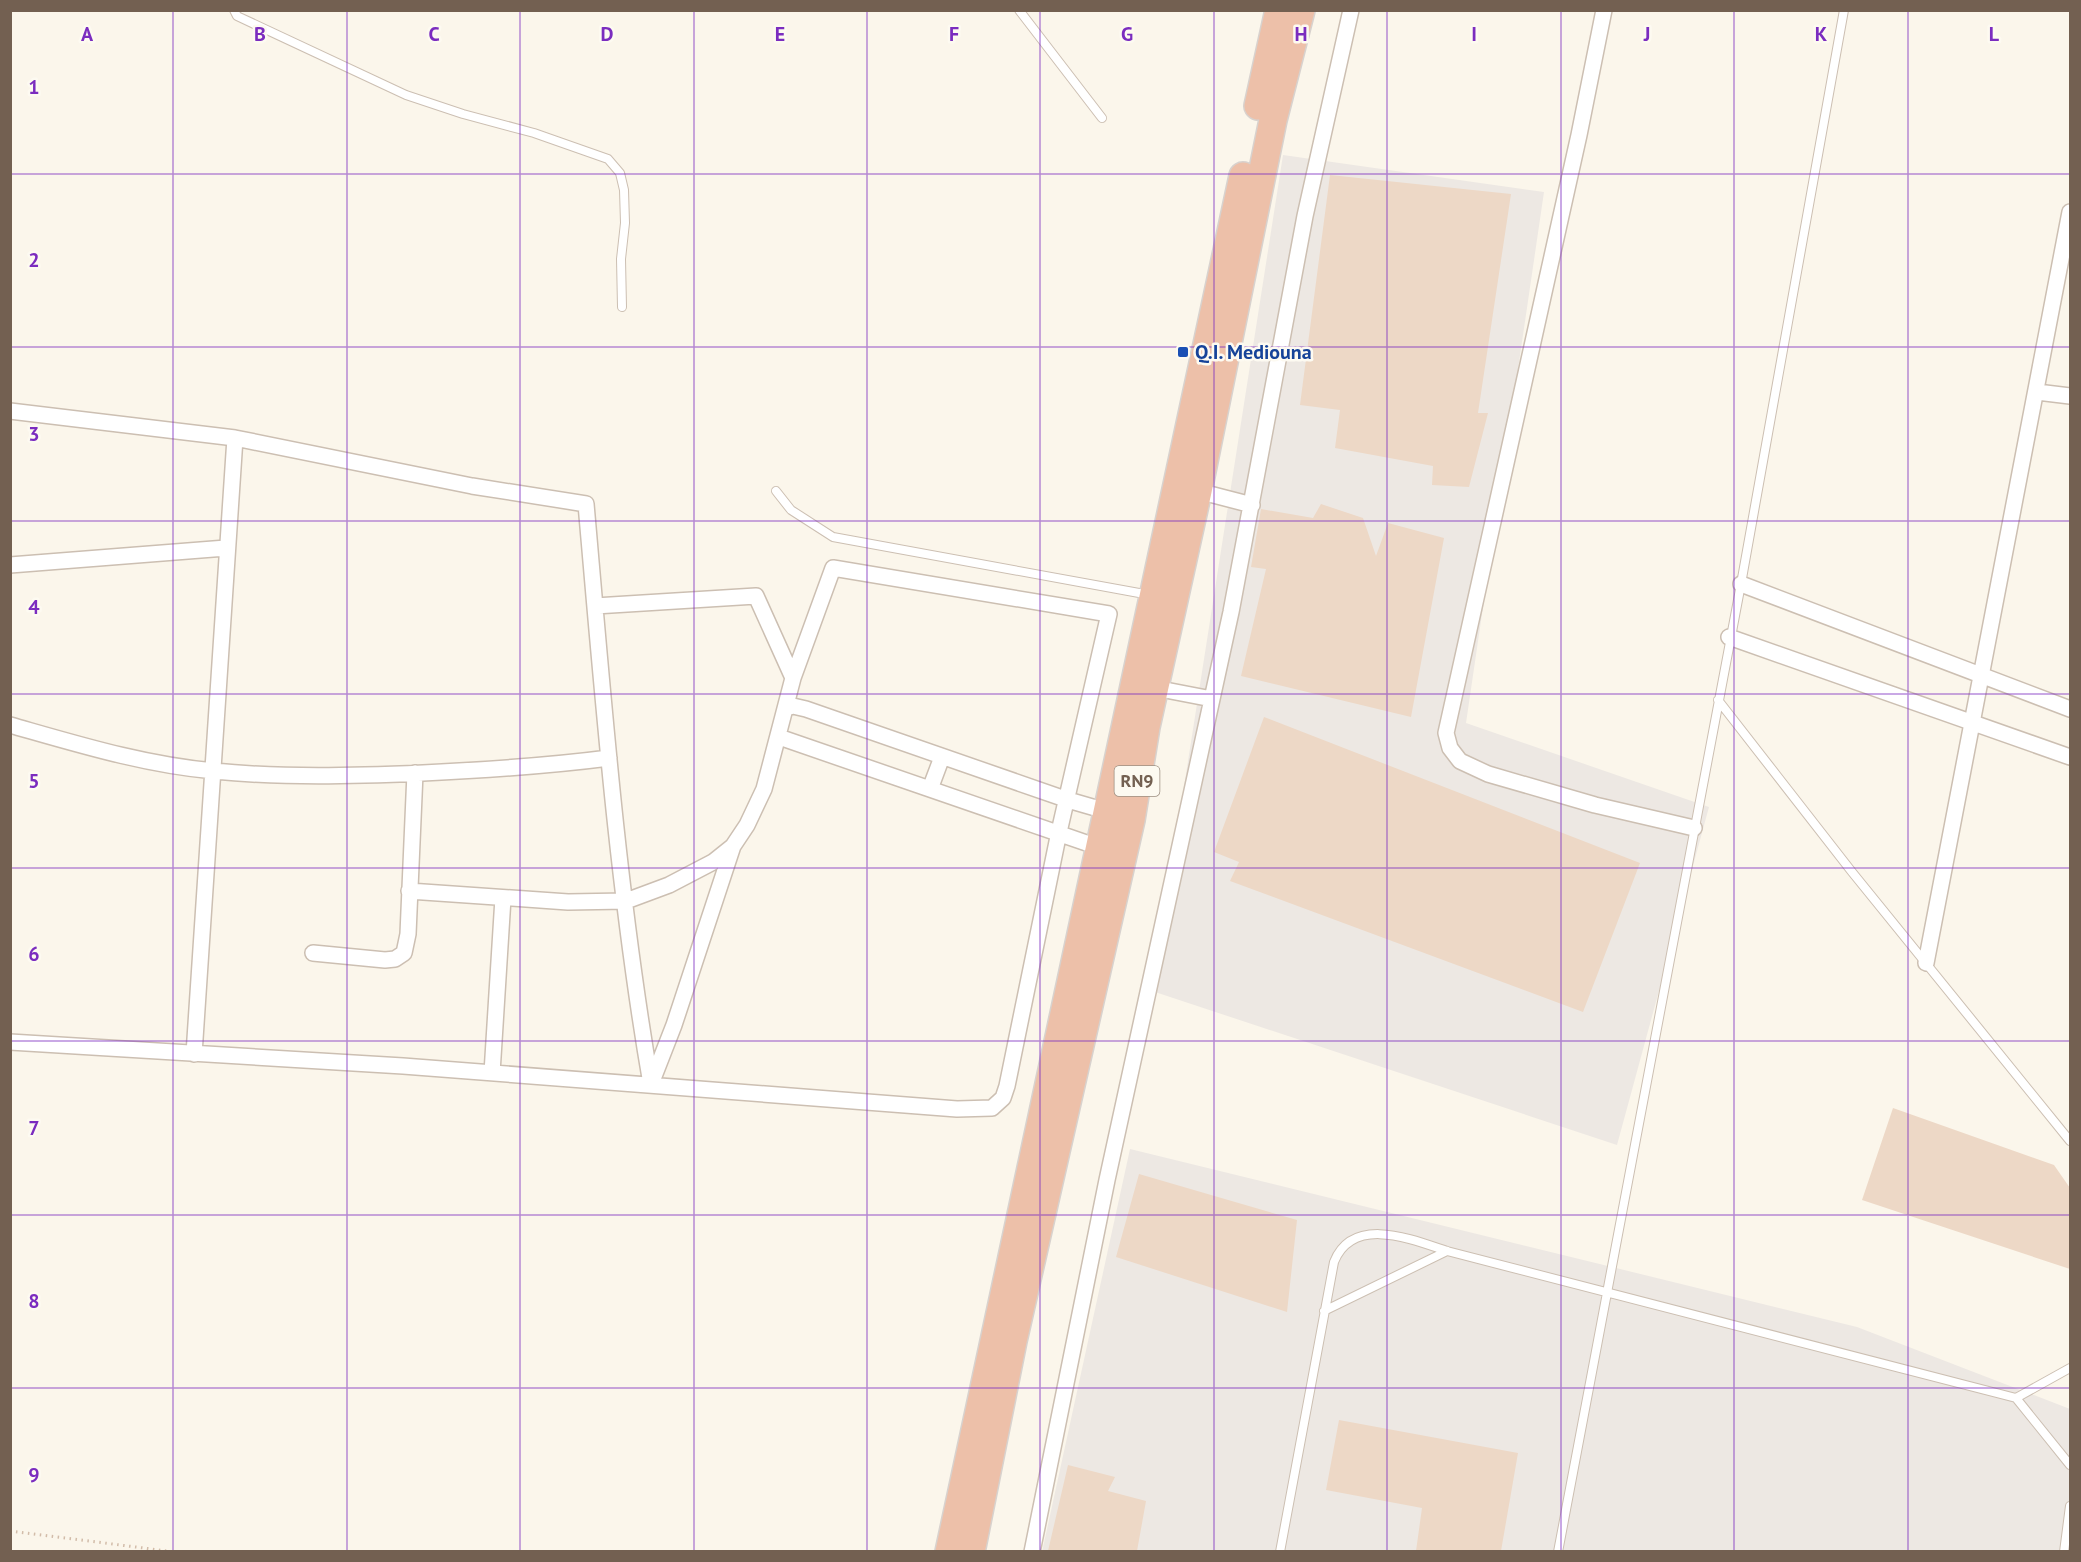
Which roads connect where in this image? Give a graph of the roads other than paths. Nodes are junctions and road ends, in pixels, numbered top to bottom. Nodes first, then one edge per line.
1 (234, 10) edge
2 (1019, 10) edge
3 (1279, 10) edge
4 (1301, 10) edge
5 (1351, 10) edge
6 (1604, 10) edge
7 (1844, 10) edge
8 (1102, 118) dead end
9 (2070, 212) edge
10 (622, 307) dead end
11 (2037, 392) junction
12 (2070, 396) edge
13 (10, 411) edge
14 (235, 438) junction
15 (776, 491) dead end
16 (1198, 491) junction
17 (1252, 505) junction
18 (226, 548) junction
19 (10, 565) edge
20 (1741, 584) junction
21 (1152, 595) junction
22 (595, 606) junction
23 (1729, 637) junction
24 (1983, 676) junction
25 (793, 678) junction
26 (1155, 688) junction
27 (1212, 699) junction
28 (1718, 700) junction
29 (786, 708) junction
30 (2070, 709) edge
31 (1973, 724) junction
32 (11, 728) edge
33 (779, 736) junction
34 (942, 757) junction
35 (2070, 757) edge
36 (609, 758) junction
37 (213, 771) junction
38 (415, 773) junction
39 (930, 789) junction
40 (1068, 800) junction
41 (1106, 811) junction
42 (1694, 828) junction
43 (1059, 832) junction
44 (733, 846) junction
45 (1098, 847) junction
46 (409, 891) junction
47 (503, 898) junction
48 (626, 901) junction
49 (313, 953) dead end
50 (1926, 963) junction
51 (10, 1042) edge
52 (194, 1054) junction
53 (492, 1073) junction
54 (651, 1084) junction
55 (2070, 1141) edge
56 (1447, 1251) junction
57 (1608, 1291) junction
58 (1324, 1311) junction
59 (2070, 1368) edge
60 (2016, 1398) junction
61 (2070, 1465) edge
62 (2070, 1506) edge
63 (949, 1551) edge
64 (971, 1551) edge
65 (1032, 1551) edge
66 (1280, 1551) edge
67 (1558, 1551) edge
68 (2064, 1551) edge

1 - 10 lane
2 - 8 lane
3 - 21 highway, RN9
4 - 16 highway, RN9
5 - 17 street
6 - 42 street
7 - 20 lane
9 - 11 street
11 - 12 street
11 - 24 street
13 - 14 street
14 - 18 street
14 - 22 street
15 - 21 lane
16 - 17 street
16 - 26 highway, RN9
17 - 27 street
18 - 19 street
18 - 37 street
20 - 23 lane
20 - 24 street
21 - 41 highway, RN9
22 - 25 street
22 - 36 street
23 - 28 lane
23 - 31 street
24 - 30 street
24 - 31 street
25 - 29 street
25 - 40 street
26 - 27 street
26 - 64 highway, RN9
27 - 65 street
28 - 42 lane
28 - 50 lane
29 - 33 street
29 - 34 street
31 - 35 street
31 - 50 street
32 - 37 street
33 - 39 street
33 - 44 street
34 - 39 street
34 - 40 street
36 - 38 street
36 - 48 street
37 - 38 street
37 - 52 street
38 - 46 street
39 - 43 street
40 - 41 street
40 - 43 street
41 - 45 highway, RN9
42 - 57 lane
43 - 45 street
43 - 54 street
44 - 48 street
44 - 54 street
45 - 63 highway, RN9
46 - 47 street
46 - 49 street
47 - 48 street
47 - 53 street
48 - 54 street
50 - 55 lane
51 - 52 street
52 - 53 street
53 - 54 street
56 - 57 lane
56 - 58 lane
56 - 58 lane
57 - 60 lane
57 - 67 lane
58 - 66 lane
59 - 60 lane
60 - 61 lane
62 - 68 lane

